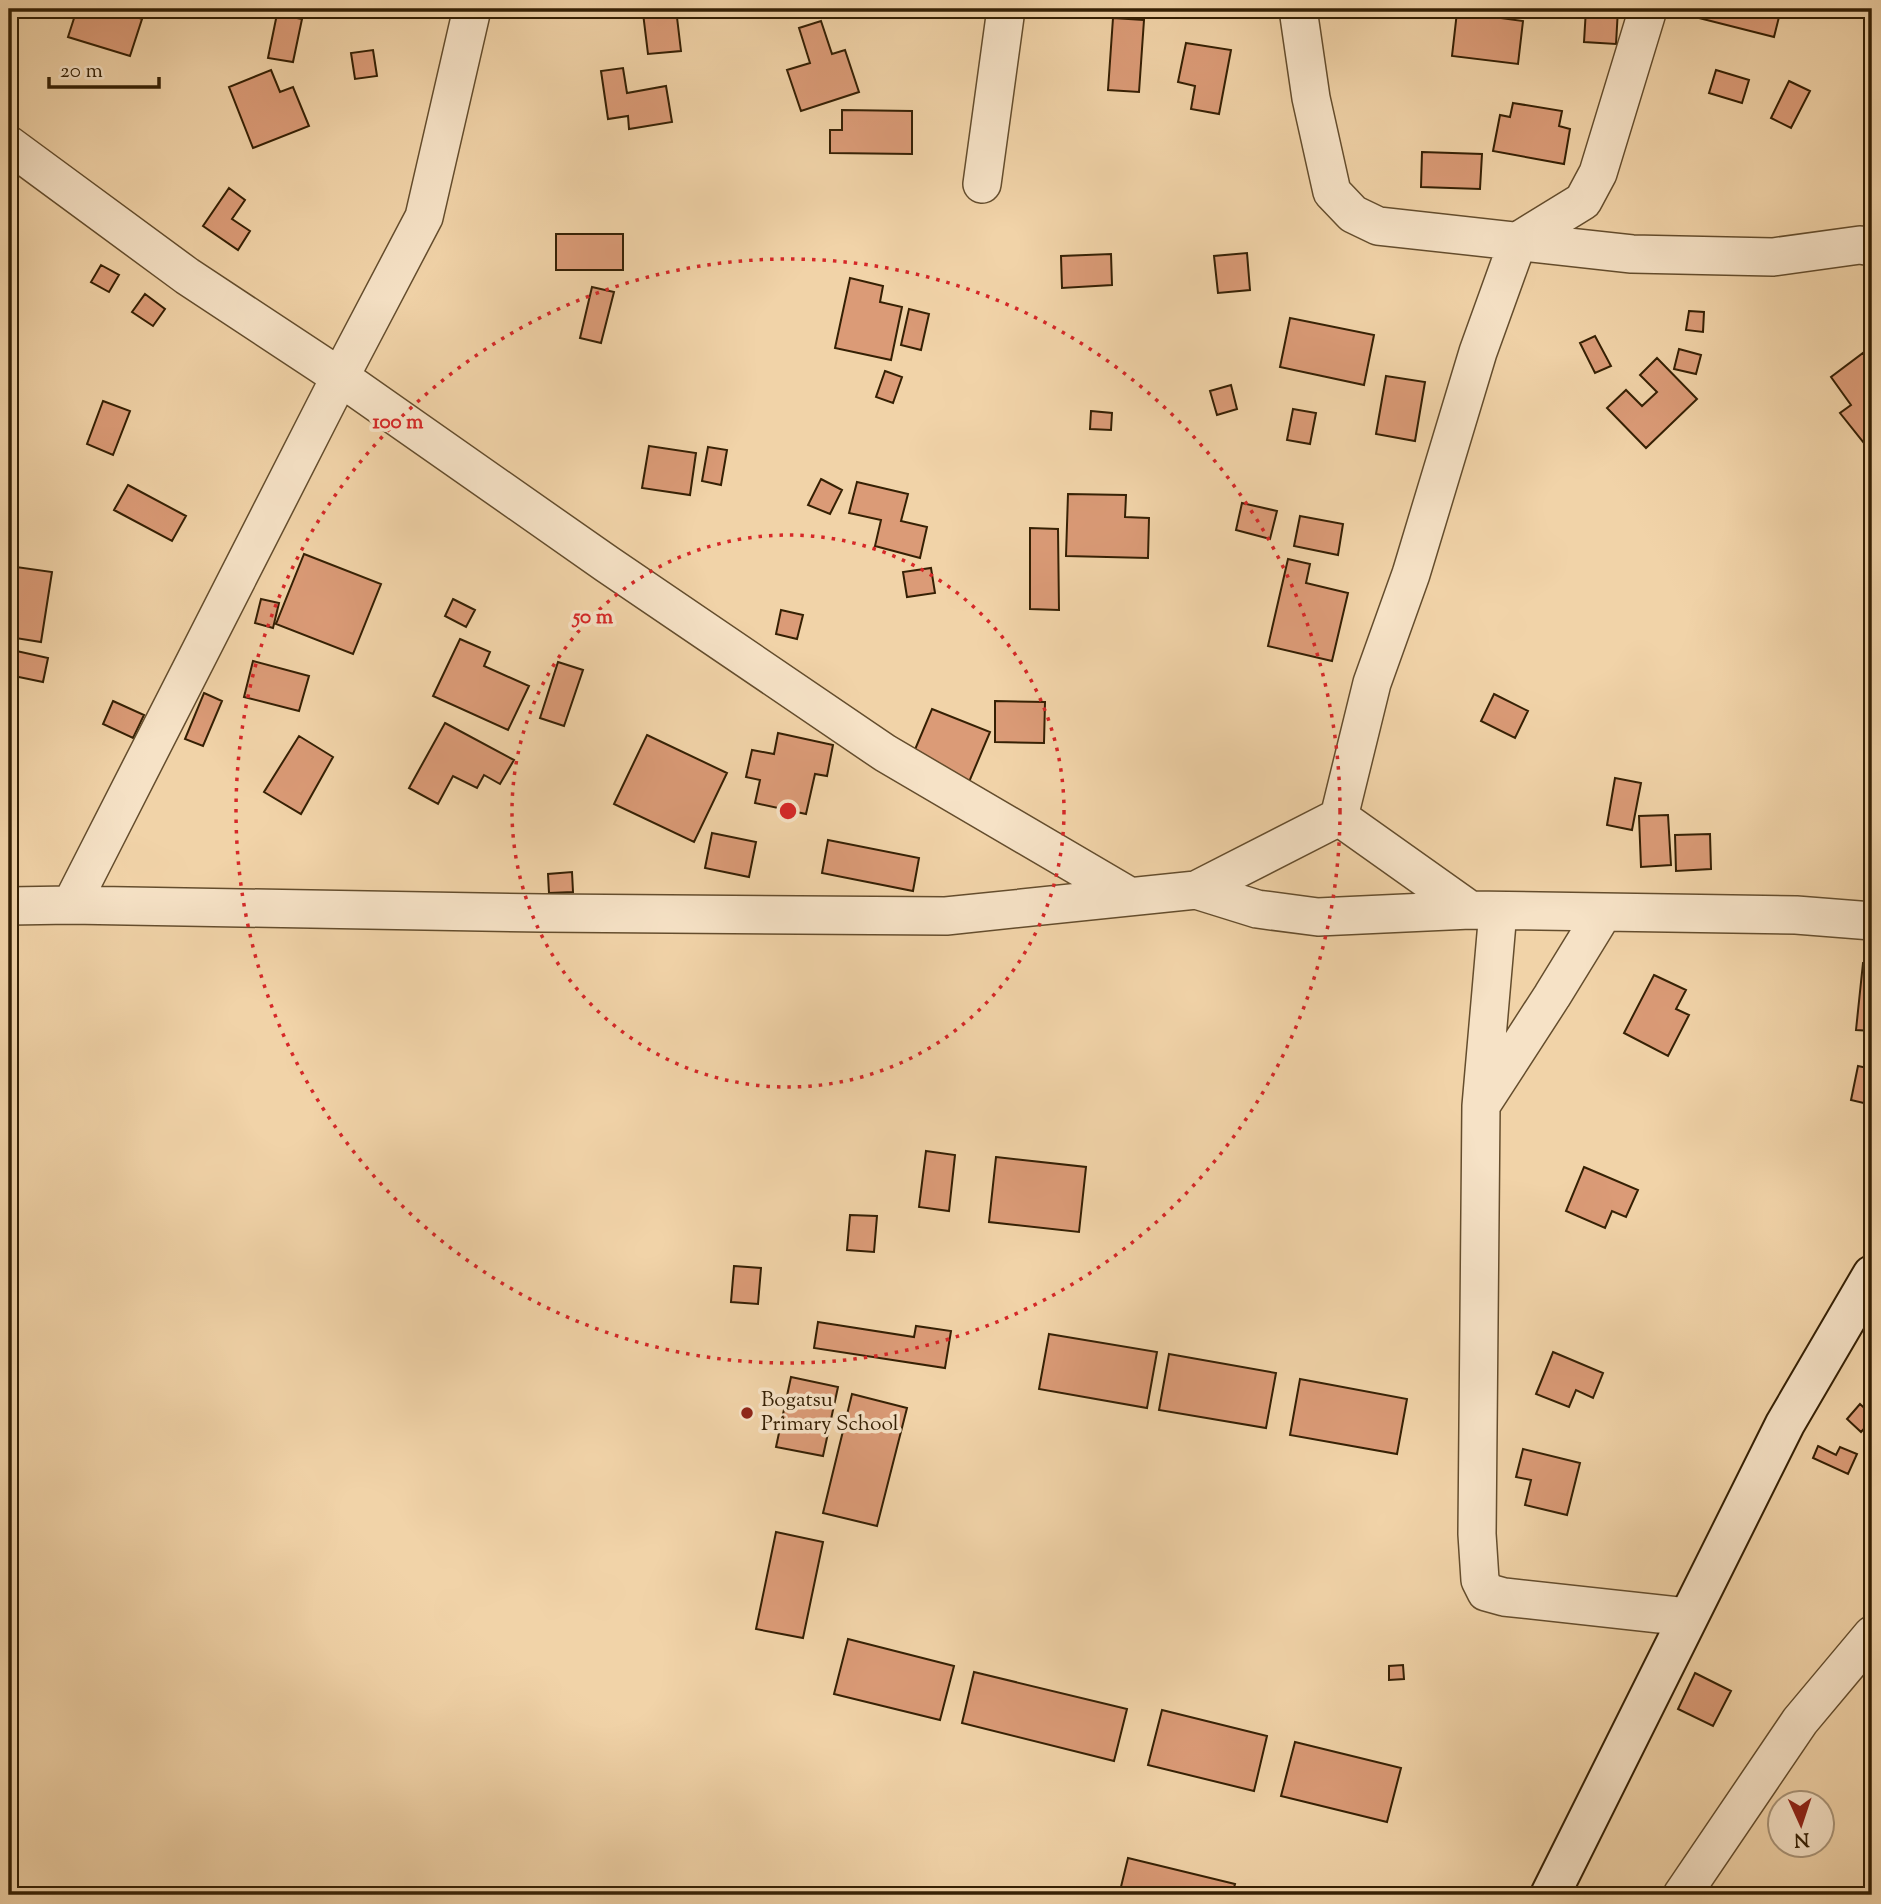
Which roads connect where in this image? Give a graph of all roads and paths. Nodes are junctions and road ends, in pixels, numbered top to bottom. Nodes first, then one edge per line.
1 (471, 9) edge
2 (1006, 9) edge
3 (1298, 9) edge
4 (1648, 9) edge
5 (9, 145) edge
6 (982, 184) dead end
7 (1518, 241) junction
8 (1872, 247) edge
9 (340, 377) junction
10 (1339, 817) junction
11 (1196, 890) junction
12 (1129, 896) junction
13 (71, 905) junction
14 (9, 906) edge
15 (1484, 911) junction
16 (1603, 913) junction
17 (1872, 921) edge
18 (1481, 1106) junction
19 (1872, 1275) edge
20 (1687, 1618) junction
21 (1872, 1635) edge
22 (1550, 1895) edge
23 (1682, 1895) edge

1 - 9 street
2 - 6 street
3 - 7 street
4 - 7 street
5 - 9 street
7 - 8 street
7 - 10 street
9 - 12 street
9 - 13 street
10 - 11 street
10 - 15 street
11 - 12 street
11 - 15 street
12 - 13 street
13 - 14 street
15 - 16 street
15 - 18 street
16 - 17 street
16 - 18 street
18 - 20 street
19 - 20 street
20 - 22 street
21 - 23 street

